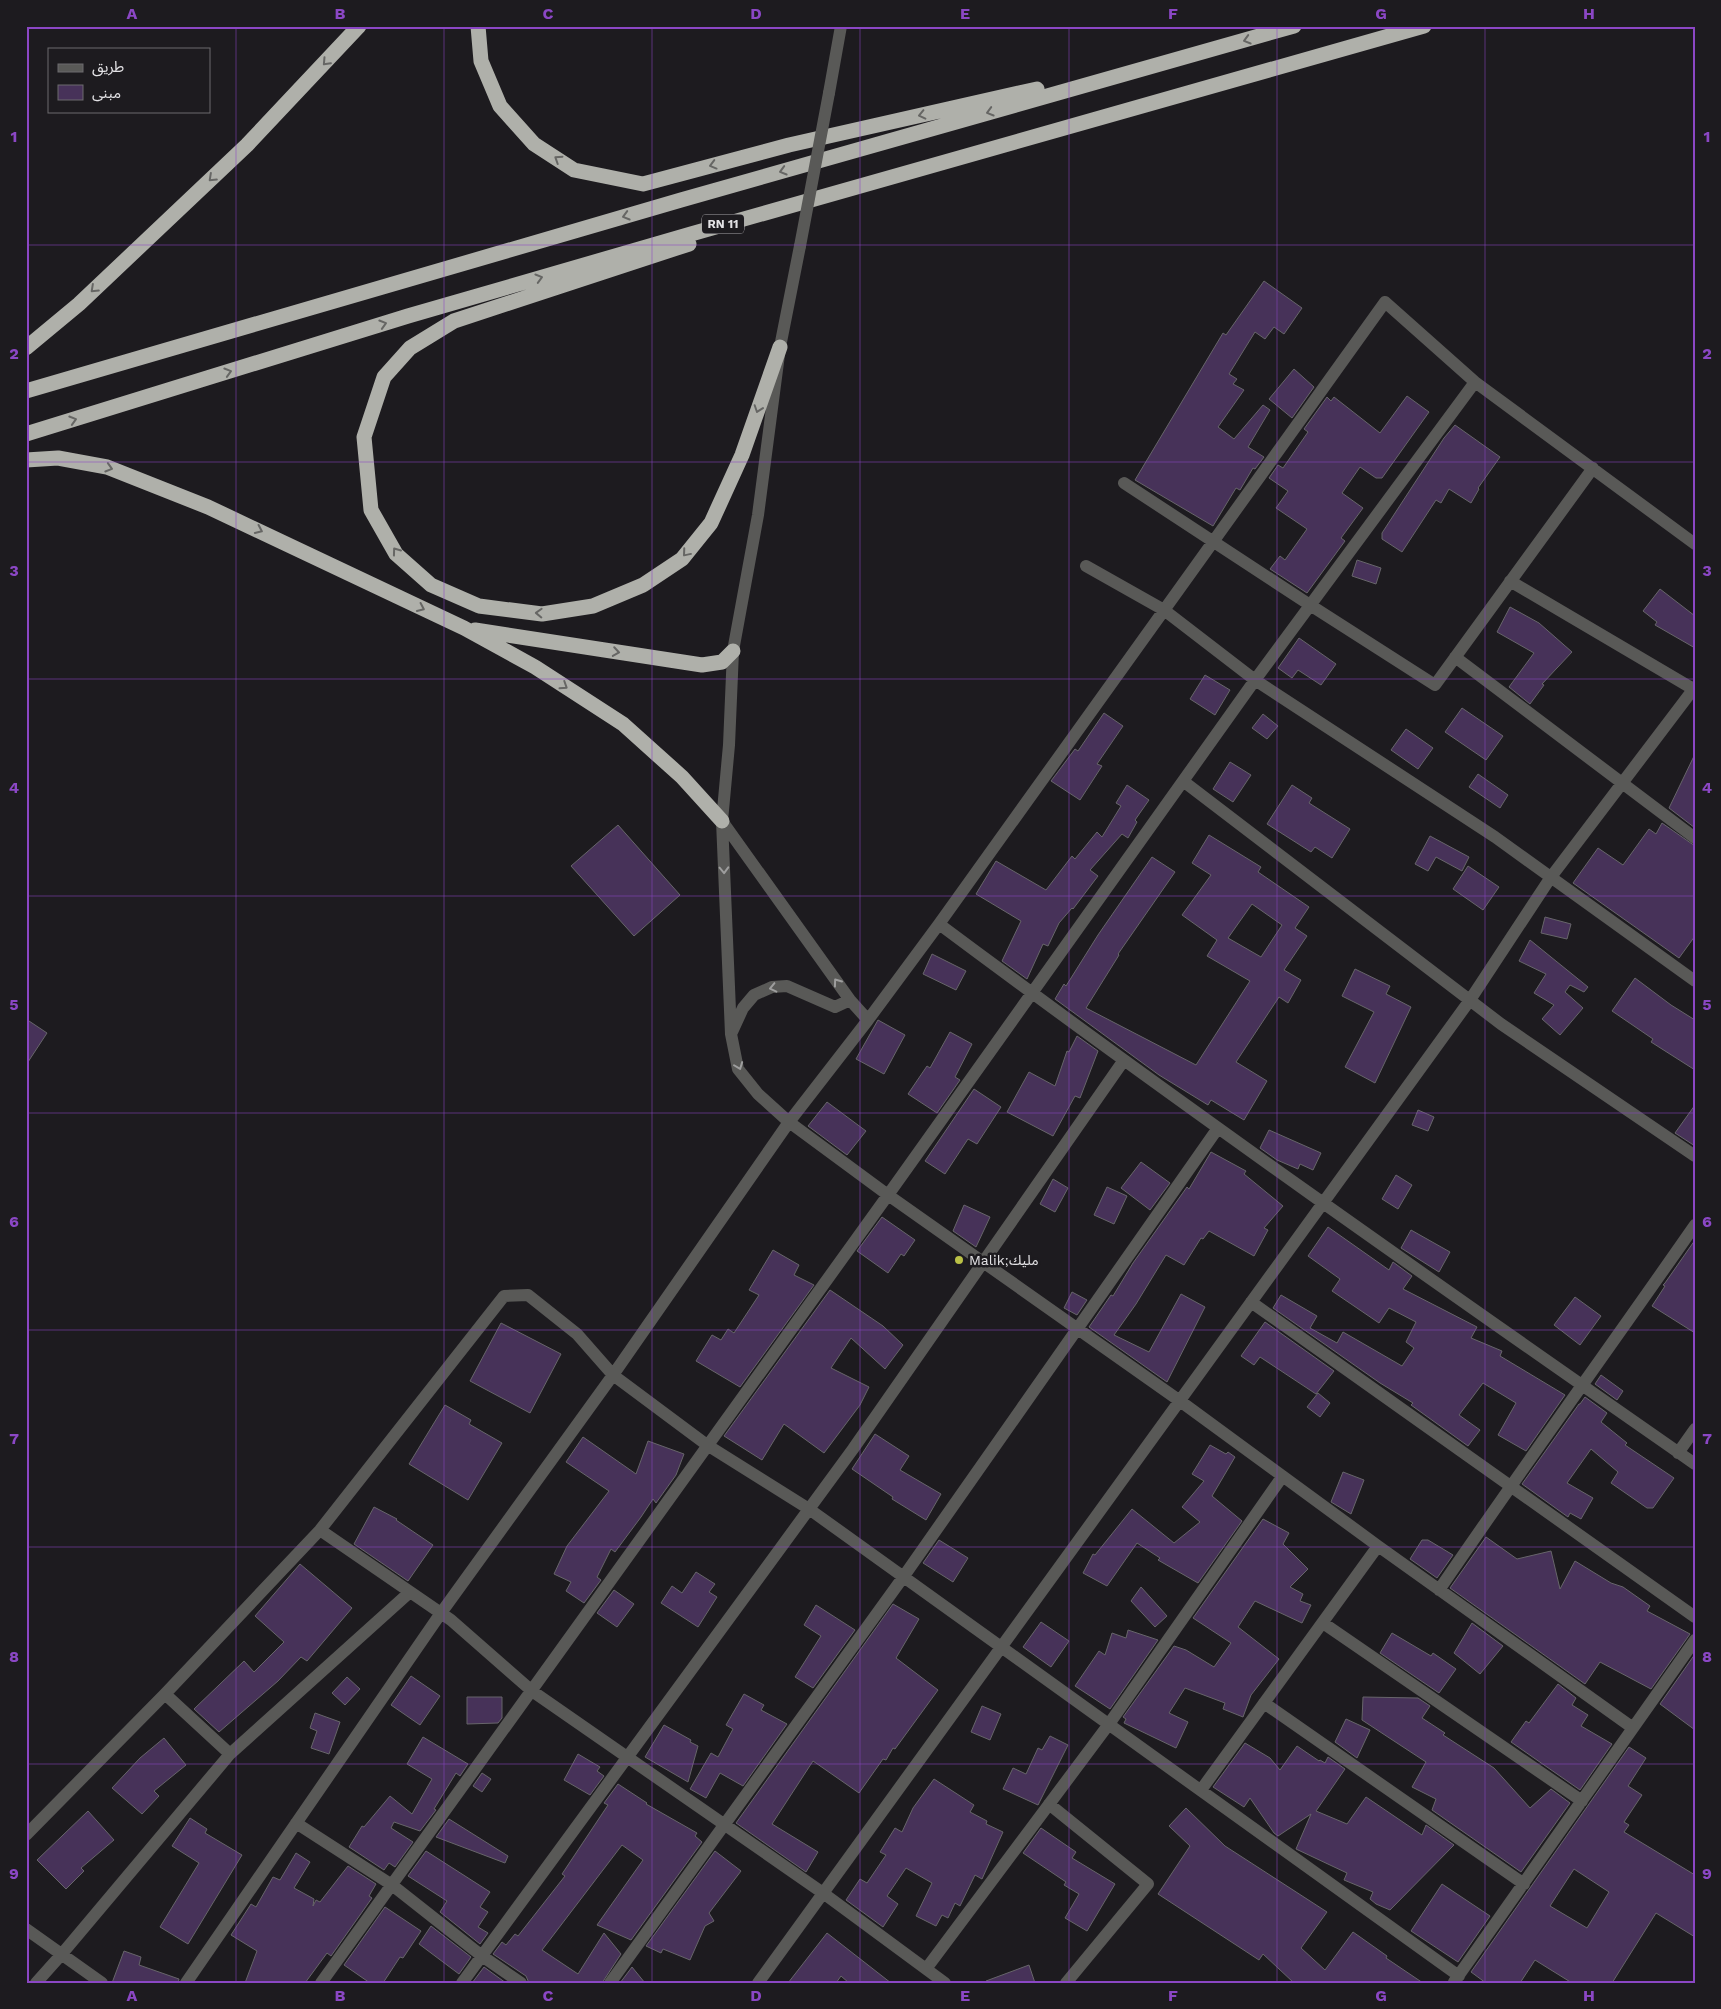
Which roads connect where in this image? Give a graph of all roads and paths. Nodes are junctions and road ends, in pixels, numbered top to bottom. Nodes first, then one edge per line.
1 (359, 26) edge
2 (478, 26) edge
3 (842, 26) edge
4 (1294, 26) edge
5 (1424, 26) edge
6 (1209, 50) junction
7 (924, 167) junction
8 (780, 347) junction
9 (26, 348) edge
10 (1475, 382) junction
11 (26, 392) edge
12 (26, 434) edge
13 (26, 460) edge
14 (1592, 468) junction
15 (1124, 482) dead end
16 (1214, 540) junction
17 (1695, 544) edge
18 (1086, 566) dead end
19 (1510, 581) junction
20 (1310, 605) junction
21 (1164, 610) junction
22 (464, 628) junction
23 (733, 651) junction
24 (1455, 657) junction
25 (1255, 680) junction
26 (1694, 689) edge
27 (1183, 781) junction
28 (1621, 784) junction
29 (722, 821) junction
30 (1695, 838) edge
31 (1551, 877) junction
32 (939, 924) junction
33 (1695, 981) edge
34 (1032, 993) junction
35 (850, 1000) junction
36 (1470, 1000) junction
37 (868, 1020) junction
38 (731, 1034) junction
39 (1124, 1060) junction
40 (789, 1122) junction
41 (1218, 1128) junction
42 (1695, 1156) edge
43 (888, 1195) junction
44 (1322, 1204) junction
45 (1695, 1225) edge
46 (983, 1263) junction
47 (1252, 1302) junction
48 (1077, 1329) junction
49 (613, 1376) junction
50 (1582, 1386) junction
51 (1180, 1401) junction
52 (1695, 1430) edge
53 (707, 1445) junction
54 (1678, 1453) junction
55 (1695, 1464) edge
56 (1282, 1477) junction
57 (1510, 1486) junction
58 (809, 1509) junction
59 (320, 1530) junction
60 (1378, 1546) junction
61 (904, 1576) junction
62 (1439, 1590) junction
63 (410, 1592) junction
64 (440, 1613) junction
65 (1695, 1617) edge
66 (1322, 1623) junction
67 (1695, 1640) edge
68 (1002, 1646) junction
69 (532, 1691) junction
70 (165, 1694) junction
71 (1264, 1703) junction
72 (1109, 1724) junction
73 (1633, 1728) junction
74 (230, 1754) junction
75 (628, 1757) junction
76 (1201, 1790) junction
77 (1582, 1801) junction
78 (1049, 1804) junction
79 (296, 1823) junction
80 (723, 1824) junction
81 (26, 1836) edge
82 (1524, 1884) junction
83 (392, 1885) junction
84 (823, 1893) junction
85 (26, 1929) edge
86 (62, 1956) junction
87 (482, 1956) junction
88 (926, 1969) junction
89 (1456, 1979) edge
90 (36, 1983) edge
91 (102, 1983) edge
92 (186, 1983) edge
93 (321, 1983) edge
94 (462, 1983) edge
95 (522, 1983) edge
96 (610, 1983) edge
97 (758, 1983) edge
98 (944, 1983) edge
99 (1066, 1983) edge

1 -> 9 highway
6 -> 2 highway
3 - 8 street, bridge
4 -> 6 highway, RN 11
5 - 7 highway, RN 11
6 -> 11 highway, RN 11
8 -> 7 highway
12 -> 7 highway, RN 11
8 - 23 street
10 - 14 street
10 - 16 street
10 - 20 street
13 -> 22 highway
14 - 17 street
14 - 19 street
15 - 16 street
16 - 20 street
16 - 21 street
18 - 21 street
19 - 24 street
19 - 26 street
20 - 24 street
20 - 25 street
21 - 25 street
21 - 32 street
22 -> 23 highway
22 -> 29 highway
23 - 29 street
24 - 28 street
25 - 27 street
25 - 31 street
26 - 28 street
27 - 34 street
27 - 36 street
28 - 30 street
28 - 31 street
35 -> 29 street
29 -> 38 street
31 - 33 street
31 - 36 street
32 - 34 street
32 - 37 street
34 - 39 street
34 - 43 street
35 - 37 street
35 -> 38 street
36 - 42 street
36 - 44 street
37 - 40 street
38 -> 40 street
39 - 41 street
39 - 46 street
40 - 43 street
40 - 49 street
41 - 44 street
41 - 48 street
43 - 46 street
43 - 53 street
44 - 47 street
44 - 50 street
45 - 50 street
46 - 48 street
46 - 58 street
47 - 51 street
47 - 57 street
48 - 51 street
48 - 61 street
49 - 53 street
49 - 59 street
49 - 64 street
50 - 54 street
50 - 57 street
51 - 56 street
51 - 68 street
52 - 54 street
53 - 58 street
53 - 69 street
54 - 55 street
56 - 60 street
56 - 72 street
57 - 62 street
57 - 65 street
58 - 61 street
58 - 75 street
59 - 63 street
59 - 70 street
60 - 62 street
60 - 66 street
61 - 68 street
61 - 80 street
62 - 73 street
63 - 64 street
63 - 74 street
64 - 69 street
64 - 79 street
66 - 71 street
66 - 77 street
67 - 73 street
68 - 72 street
68 - 84 street
69 - 75 street
69 - 83 street
70 - 74 street
70 - 81 street
71 - 76 street
71 - 82 street
72 - 76 street
72 - 78 street
73 - 77 street
74 - 86 street
75 - 80 street
75 - 87 street
76 - 89 street
77 - 82 street
78 - 88 street
78 - 99 street
79 - 83 street
79 - 92 street
80 - 84 street
80 - 96 street
82 - 89 street
83 - 87 street
83 - 93 street
84 - 88 street
84 - 97 street
85 - 86 street
86 - 90 street
86 - 91 street
87 - 94 street
87 - 95 street
88 - 98 street

